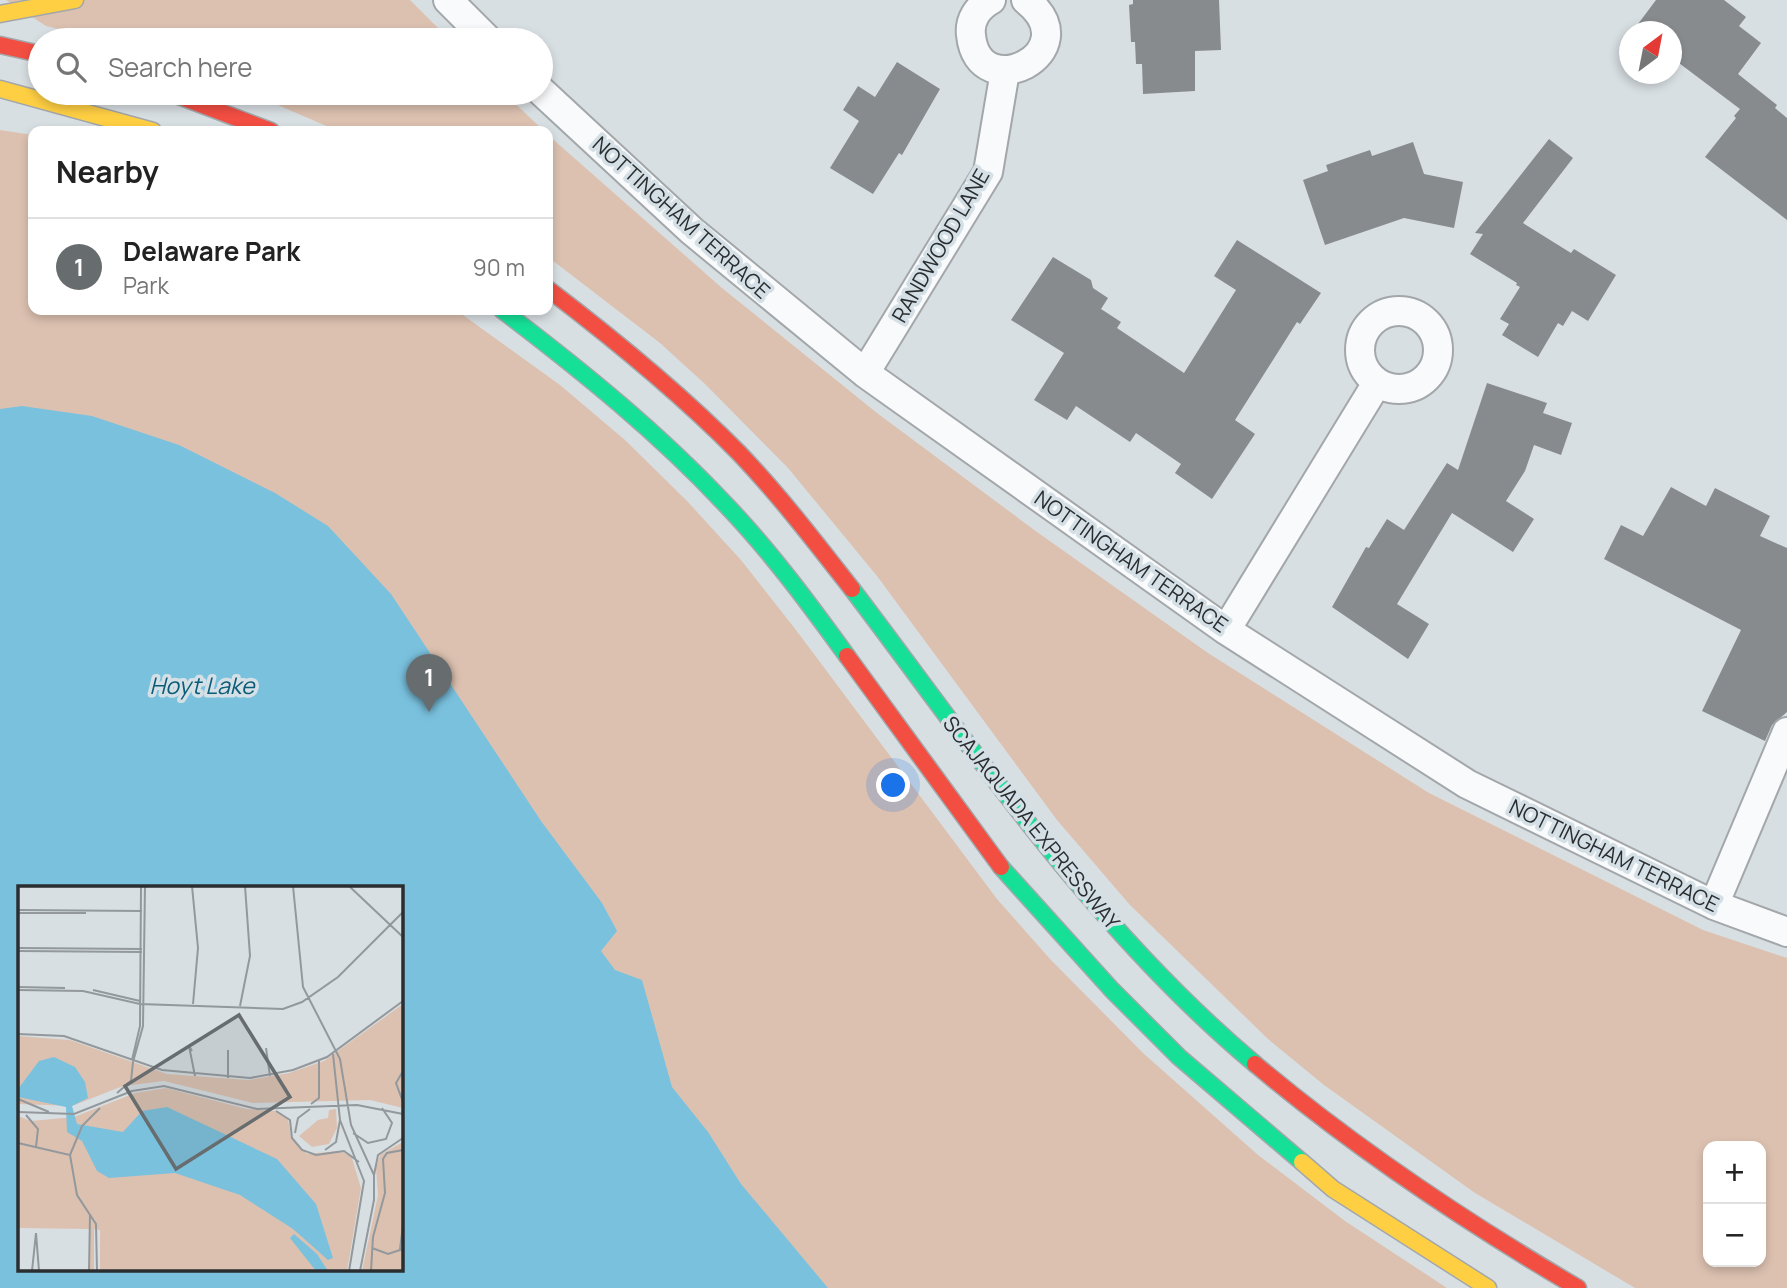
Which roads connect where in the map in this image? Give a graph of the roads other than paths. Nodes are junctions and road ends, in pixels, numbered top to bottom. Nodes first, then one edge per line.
1 (75, 0) edge
2 (448, 0) edge
3 (991, 0) edge
4 (1026, 0) edge
5 (0, 14) edge
6 (476, 28) edge
7 (0, 44) edge
8 (28, 51) edge
9 (1005, 71) junction
10 (0, 89) edge
11 (28, 97) edge
12 (553, 102) edge
13 (58, 105) edge
14 (203, 105) edge
15 (135, 126) edge
16 (258, 126) edge
17 (553, 293) edge
18 (508, 315) edge
19 (865, 373) junction
20 (1377, 383) dead end
21 (1226, 630) junction
22 (1787, 732) edge
23 (1714, 905) junction
24 (1787, 932) edge
25 (1476, 1282) edge
26 (1488, 1288) edge
27 (1578, 1288) edge

1 - 5 highway
2 - 6 street
3 - 9 street
4 - 9 street
7 - 8 highway
9 - 19 street, RANDWOOD LANE
10 - 11 highway
12 - 19 street, NOTTINGHAM TERRACE
13 - 15 highway
14 - 16 highway
17 - 27 highway, SCAJAQUADA EXPRESSWAY
18 - 25 highway, SCAJAQUADA EXPRESSWAY
19 - 21 street, NOTTINGHAM TERRACE
20 - 21 street
21 - 23 street, NOTTINGHAM TERRACE
22 - 23 street
23 - 24 street, NOTTINGHAM TERRACE
25 - 26 highway, SCAJAQUADA EXPRESSWAY

